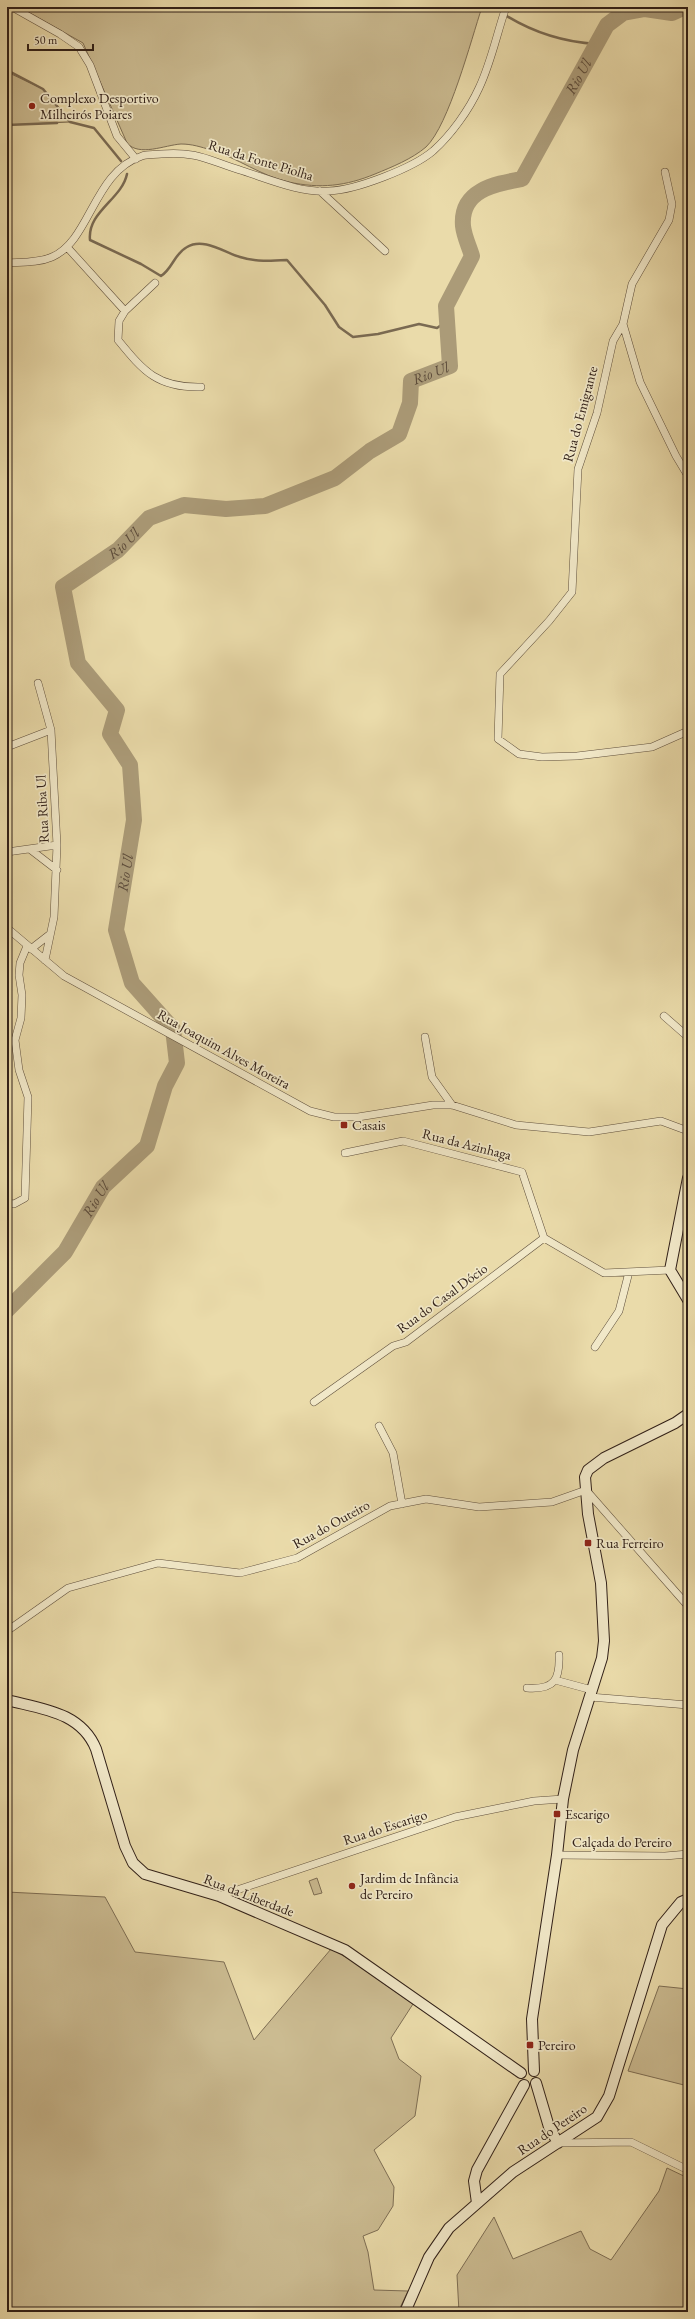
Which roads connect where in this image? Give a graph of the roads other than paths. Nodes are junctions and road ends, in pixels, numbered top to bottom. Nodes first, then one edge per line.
1 (12, 7) edge
2 (506, 8) edge
3 (136, 159) junction
4 (665, 172) dead end
5 (320, 191) junction
6 (67, 247) junction
7 (385, 251) dead end
8 (7, 263) edge
9 (155, 283) dead end
10 (125, 311) junction
11 (623, 324) junction
12 (201, 387) dead end
13 (688, 476) edge
14 (38, 683) dead end
15 (51, 730) junction
16 (688, 731) edge
17 (7, 747) edge
18 (58, 845) junction
19 (31, 850) junction
20 (7, 852) edge
21 (57, 870) junction
22 (7, 928) edge
23 (49, 935) junction
24 (29, 947) junction
25 (45, 960) junction
26 (664, 1016) dead end
27 (425, 1037) dead end
28 (688, 1037) edge
29 (452, 1105) junction
30 (688, 1132) edge
31 (345, 1153) dead end
32 (688, 1178) edge
33 (7, 1204) edge
34 (544, 1238) junction
35 (670, 1270) junction
36 (629, 1272) junction
37 (688, 1300) edge
38 (595, 1347) dead end
39 (314, 1402) dead end
40 (688, 1414) edge
41 (379, 1426) dead end
42 (586, 1490) junction
43 (402, 1504) junction
44 (688, 1606) edge
45 (7, 1631) edge
46 (559, 1655) dead end
47 (555, 1680) junction
48 (527, 1688) dead end
49 (591, 1694) junction
50 (7, 1700) edge
51 (688, 1705) edge
52 (562, 1799) junction
53 (688, 1854) edge
54 (557, 1855) junction
55 (219, 1896) junction
56 (688, 1899) edge
57 (534, 2070) junction
58 (522, 2073) junction
59 (536, 2083) junction
60 (524, 2085) junction
61 (558, 2143) junction
62 (688, 2170) edge
63 (477, 2202) junction
64 (405, 2312) edge

1 - 3 street
2 - 5 street, Rua da Fonte Piolha
3 - 5 street, Rua da Fonte Piolha
3 - 6 street, Rua da Fonte Piolha
4 - 11 street, Rua do Emigrante
5 - 7 street
6 - 8 street, Rua da Fonte Piolha
6 - 10 street
9 - 10 street
10 - 12 street
11 - 13 street
11 - 16 street, Rua do Emigrante
14 - 15 street, Rua Riba Ul
15 - 17 street
15 - 18 street, Rua Riba Ul
18 - 19 street
18 - 21 street, Rua Riba Ul
19 - 20 street
19 - 21 street
21 - 23 street, Rua Riba Ul
22 - 24 street, Rua Joaquim Alves Moreira
23 - 24 street
23 - 25 street, Rua Riba Ul
24 - 25 street, Rua Joaquim Alves Moreira
24 - 33 street
25 - 29 street, Rua Joaquim Alves Moreira
26 - 28 street
27 - 29 street
29 - 30 street, Rua Joaquim Alves Moreira
31 - 34 street, Rua da Azinhaga
32 - 35 street
34 - 36 street
34 - 39 street, Rua do Casal Dócio
35 - 36 street
35 - 37 street
36 - 38 street
40 - 42 street
41 - 43 street
42 - 43 street, Rua do Outeiro
42 - 44 street
42 - 49 street
43 - 45 street, Rua do Outeiro
46 - 47 street
47 - 48 street
47 - 49 street
49 - 51 street
49 - 52 street
50 - 55 street, Rua da Liberdade
52 - 54 street
52 - 55 street, Rua do Escarigo
53 - 54 street, Calçada do Pereiro
54 - 57 street
55 - 58 street, Rua da Liberdade
56 - 61 street, Rua do Pereiro
57 - 58 street
57 - 59 street
58 - 60 street
59 - 60 street
59 - 61 street
60 - 63 street
61 - 62 street
61 - 63 street, Rua do Pereiro
63 - 64 street, Rua do Pereiro

